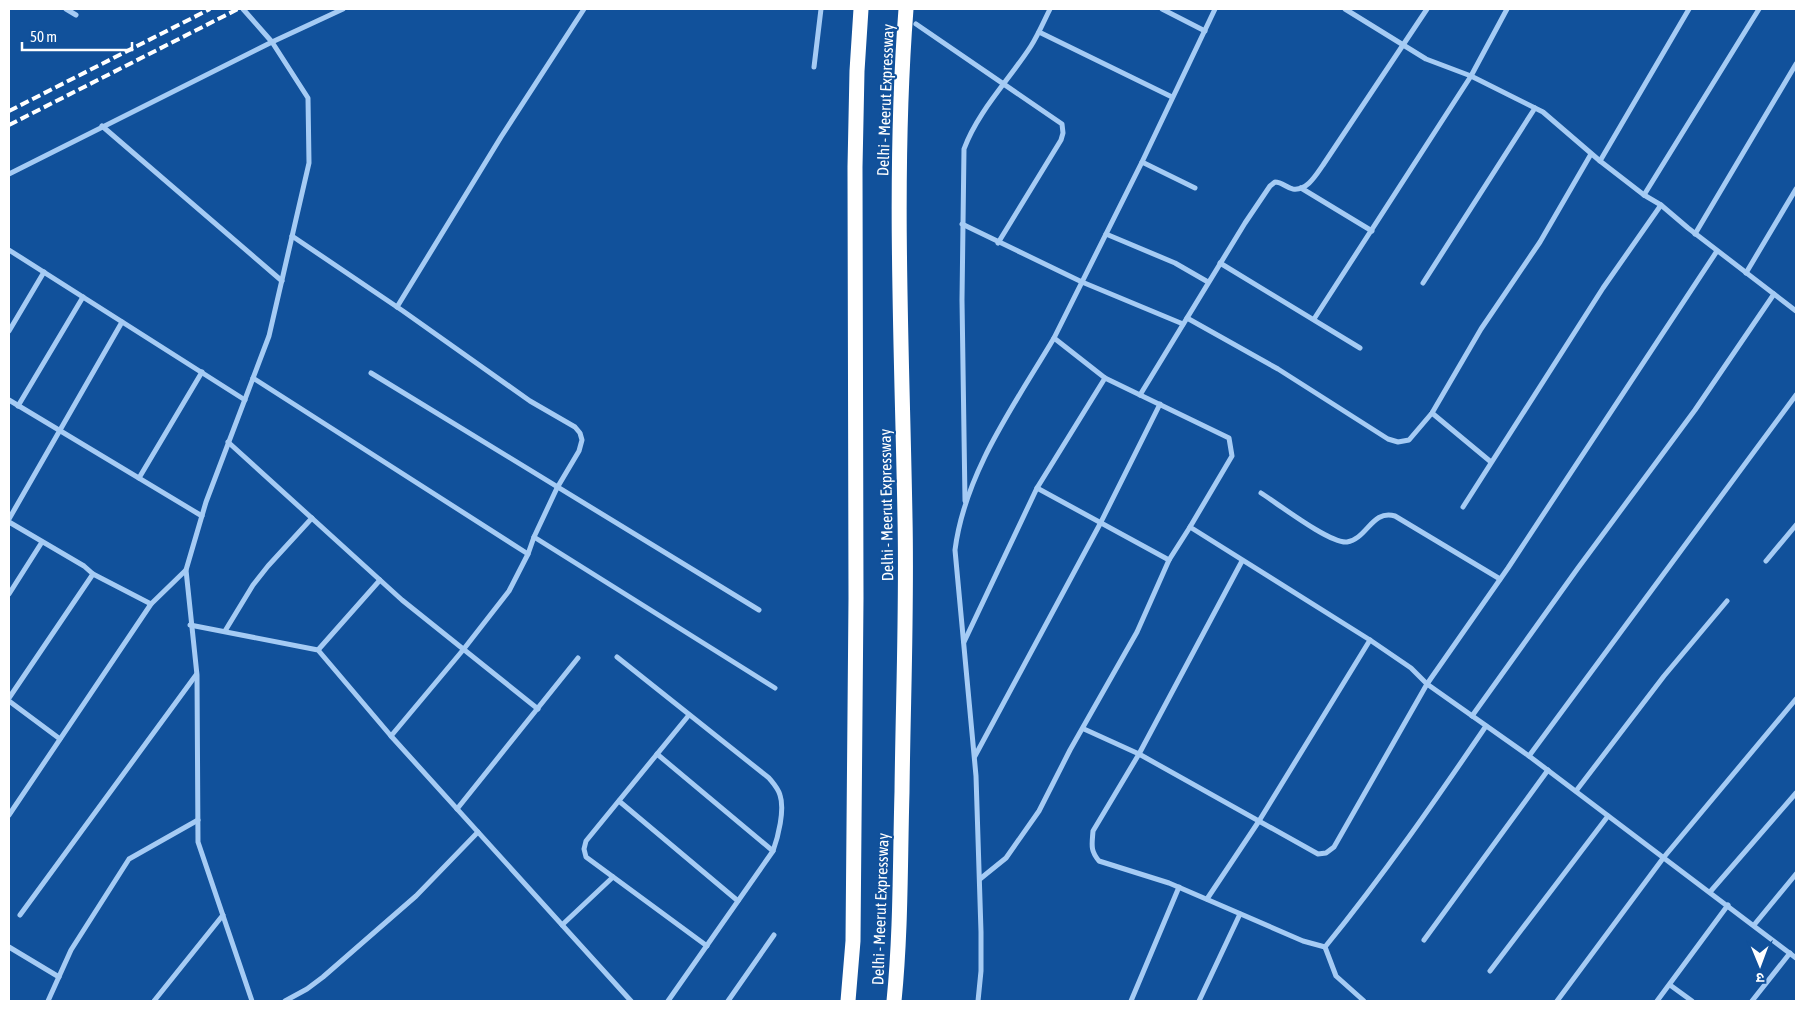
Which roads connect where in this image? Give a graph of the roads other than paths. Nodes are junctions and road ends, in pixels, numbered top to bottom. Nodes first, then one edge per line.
1 (66, 9) edge
2 (243, 9) edge
3 (343, 9) edge
4 (584, 9) edge
5 (822, 9) edge
6 (861, 9) edge
7 (906, 9) edge
8 (1050, 9) edge
9 (1162, 9) edge
10 (1215, 9) edge
11 (1345, 9) edge
12 (1427, 9) edge
13 (1507, 9) edge
14 (1689, 9) edge
15 (1758, 9) edge
16 (76, 15) dead end
17 (916, 24) dead end
18 (1205, 31) junction
19 (1039, 32) junction
20 (272, 42) junction
21 (1404, 45) junction
22 (1796, 64) edge
23 (814, 67) dead end
24 (1471, 76) junction
25 (1004, 85) junction
26 (1172, 97) junction
27 (1535, 108) junction
28 (102, 126) junction
29 (1592, 154) junction
30 (1600, 161) junction
31 (1142, 162) junction
32 (9, 174) edge
33 (1195, 188) dead end
34 (1301, 188) junction
35 (1796, 188) edge
36 (1644, 195) junction
37 (1661, 205) junction
38 (962, 224) junction
39 (1372, 231) junction
40 (1106, 234) junction
41 (1695, 234) junction
42 (292, 236) junction
43 (998, 243) junction
44 (9, 250) edge
45 (1718, 250) junction
46 (1220, 263) junction
47 (44, 272) junction
48 (1746, 272) junction
49 (282, 281) junction
50 (1082, 282) junction
51 (1208, 282) junction
52 (1423, 283) dead end
53 (1774, 294) junction
54 (83, 297) junction
55 (397, 307) junction
56 (1796, 311) edge
57 (1187, 318) junction
58 (1314, 319) junction
59 (122, 322) junction
60 (1183, 324) junction
61 (9, 331) edge
62 (1054, 338) junction
63 (1360, 348) dead end
64 (202, 372) junction
65 (371, 373) dead end
66 (253, 378) junction
67 (1105, 378) junction
68 (1140, 395) junction
69 (1796, 396) edge
70 (9, 400) edge
71 (245, 400) junction
72 (1160, 404) junction
73 (18, 406) junction
74 (1432, 413) junction
75 (59, 430) junction
76 (228, 442) junction
77 (1491, 462) junction
78 (139, 478) junction
79 (557, 488) junction
80 (1037, 488) junction
81 (1261, 493) dead end
82 (965, 503) junction
83 (1462, 507) dead end
84 (202, 516) junction
85 (312, 518) junction
86 (9, 520) edge
87 (1100, 524) junction
88 (1796, 525) edge
89 (1190, 527) junction
90 (534, 537) junction
91 (42, 542) junction
92 (528, 554) junction
93 (1169, 560) junction
94 (1242, 561) junction
95 (1766, 561) dead end
96 (186, 570) junction
97 (93, 574) junction
98 (1500, 579) junction
99 (380, 580) junction
100 (9, 594) edge
101 (1727, 601) dead end
102 (151, 604) junction
103 (758, 610) dead end
104 (190, 625) junction
105 (225, 632) junction
106 (1370, 640) junction
107 (964, 643) junction
108 (318, 650) junction
109 (463, 650) junction
110 (616, 657) dead end
111 (578, 658) dead end
112 (197, 674) junction
113 (1426, 684) junction
114 (775, 688) dead end
115 (9, 699) edge
116 (1796, 699) edge
117 (538, 710) junction
118 (689, 715) junction
119 (1472, 716) junction
120 (1486, 726) junction
121 (1084, 729) junction
122 (391, 736) junction
123 (60, 739) junction
124 (657, 754) junction
125 (1139, 754) junction
126 (1529, 756) junction
127 (974, 757) junction
128 (1548, 770) junction
129 (1576, 791) junction
130 (1796, 793) edge
131 (619, 801) junction
132 (457, 809) junction
133 (9, 815) edge
134 (1608, 816) junction
135 (198, 820) junction
136 (1259, 822) junction
137 (478, 832) junction
138 (773, 851) junction
139 (1664, 857) junction
140 (1796, 874) edge
141 (613, 877) junction
142 (980, 879) junction
143 (1179, 887) junction
144 (1710, 892) junction
145 (1207, 900) junction
146 (738, 901) junction
147 (1728, 905) junction
148 (1240, 914) junction
149 (20, 915) dead end
150 (224, 915) junction
151 (562, 925) junction
152 (1754, 925) junction
153 (774, 935) dead end
154 (1424, 940) dead end
155 (707, 946) junction
156 (9, 947) edge
157 (1325, 947) junction
158 (1790, 953) junction
159 (1796, 958) edge
160 (1490, 971) dead end
161 (59, 977) junction
162 (1670, 985) junction
163 (48, 1001) edge
164 (154, 1001) edge
165 (252, 1001) edge
166 (285, 1001) edge
167 (631, 1001) edge
168 (668, 1001) edge
169 (728, 1001) edge
170 (848, 1001) edge
171 (894, 1001) edge
172 (978, 1001) edge
173 (1131, 1001) edge
174 (1199, 1001) edge
175 (1364, 1001) edge
176 (1557, 1001) edge
177 (1657, 1001) edge
178 (1692, 1001) edge
179 (1752, 1001) edge

1 - 16 street
2 - 20 street
3 - 20 street
4 - 55 street
5 - 23 street
6 - 170 highway, Delhi - Meerut Expressway
7 - 171 highway, Delhi - Meerut Expressway
8 - 19 street
9 - 18 street
10 - 18 street
11 - 21 street
12 - 21 street
13 - 24 street
14 - 30 street
15 - 36 street
17 - 25 street
18 - 26 street
19 - 25 street
19 - 26 street
20 - 28 street
20 - 42 street
21 - 24 street
21 - 34 street
22 - 41 street
24 - 27 street
24 - 39 street
25 - 38 street
25 - 43 street
26 - 31 street
27 - 29 street
27 - 52 street
28 - 32 street
28 - 49 street
29 - 30 street
29 - 74 street
30 - 36 street
31 - 33 street
31 - 40 street
34 - 39 street
34 - 46 street
35 - 48 street
36 - 37 street
37 - 41 street
37 - 77 street
38 - 43 street
38 - 82 street
39 - 58 street
40 - 50 street
40 - 51 street
41 - 45 street
42 - 49 street
42 - 55 street
43 - 50 street
44 - 47 street
45 - 48 street
45 - 98 street
46 - 51 street
46 - 58 street
47 - 54 street
47 - 61 street
48 - 53 street
49 - 66 street
50 - 60 street
50 - 62 street
51 - 57 street
53 - 56 street
53 - 119 street
54 - 59 street
54 - 73 street
55 - 79 street
57 - 60 street
57 - 74 street
58 - 63 street
59 - 64 street
59 - 75 street
60 - 68 street
62 - 67 street
62 - 82 street
64 - 71 street
64 - 78 street
65 - 79 street
66 - 71 street
66 - 92 street
67 - 68 street
67 - 80 street
68 - 72 street
69 - 126 street
70 - 73 street
71 - 76 street
72 - 87 street
72 - 89 street
73 - 75 street
74 - 77 street
75 - 78 street
75 - 86 street
76 - 84 street
76 - 85 street
77 - 83 street
78 - 84 street
79 - 90 street
79 - 103 street
80 - 87 street
80 - 107 street
81 - 98 street
82 - 107 street
84 - 96 street
85 - 99 street
85 - 105 street
86 - 91 street
87 - 93 street
87 - 127 street
88 - 95 street
89 - 93 street
89 - 94 street
90 - 92 street
90 - 114 street
91 - 97 street
91 - 100 street
92 - 109 street
93 - 121 street
94 - 106 street
94 - 125 street
96 - 102 street
96 - 104 street
97 - 102 street
97 - 115 street
98 - 113 street
99 - 108 street
99 - 109 street
101 - 129 street
102 - 123 street
104 - 105 street
104 - 112 street
105 - 108 street
106 - 113 street
106 - 136 street
107 - 127 street
108 - 122 street
109 - 117 street
109 - 122 street
110 - 118 street
111 - 117 street
112 - 135 street
112 - 149 street
113 - 119 street
113 - 136 street
115 - 123 street
116 - 139 street
117 - 132 street
118 - 124 street
118 - 138 street
119 - 120 street
120 - 126 street
120 - 157 street
121 - 125 street
121 - 142 street
122 - 132 street
123 - 133 street
124 - 131 street
124 - 138 street
125 - 136 street
125 - 143 street
126 - 128 street
127 - 142 street
128 - 129 street
128 - 154 street
129 - 134 street
130 - 144 street
131 - 141 street
131 - 146 street
132 - 137 street
134 - 139 street
134 - 160 street
135 - 150 street
135 - 161 street
136 - 145 street
137 - 151 street
137 - 166 street
138 - 146 street
139 - 144 street
139 - 176 street
140 - 152 street
141 - 151 street
141 - 155 street
142 - 172 street
143 - 145 street
143 - 173 street
144 - 147 street
145 - 148 street
146 - 155 street
147 - 152 street
147 - 162 street
148 - 157 street
148 - 174 street
150 - 164 street
150 - 165 street
151 - 167 street
152 - 158 street
153 - 169 street
155 - 168 street
156 - 161 street
157 - 175 street
158 - 159 street
158 - 179 street
161 - 163 street
162 - 177 street
162 - 178 street

